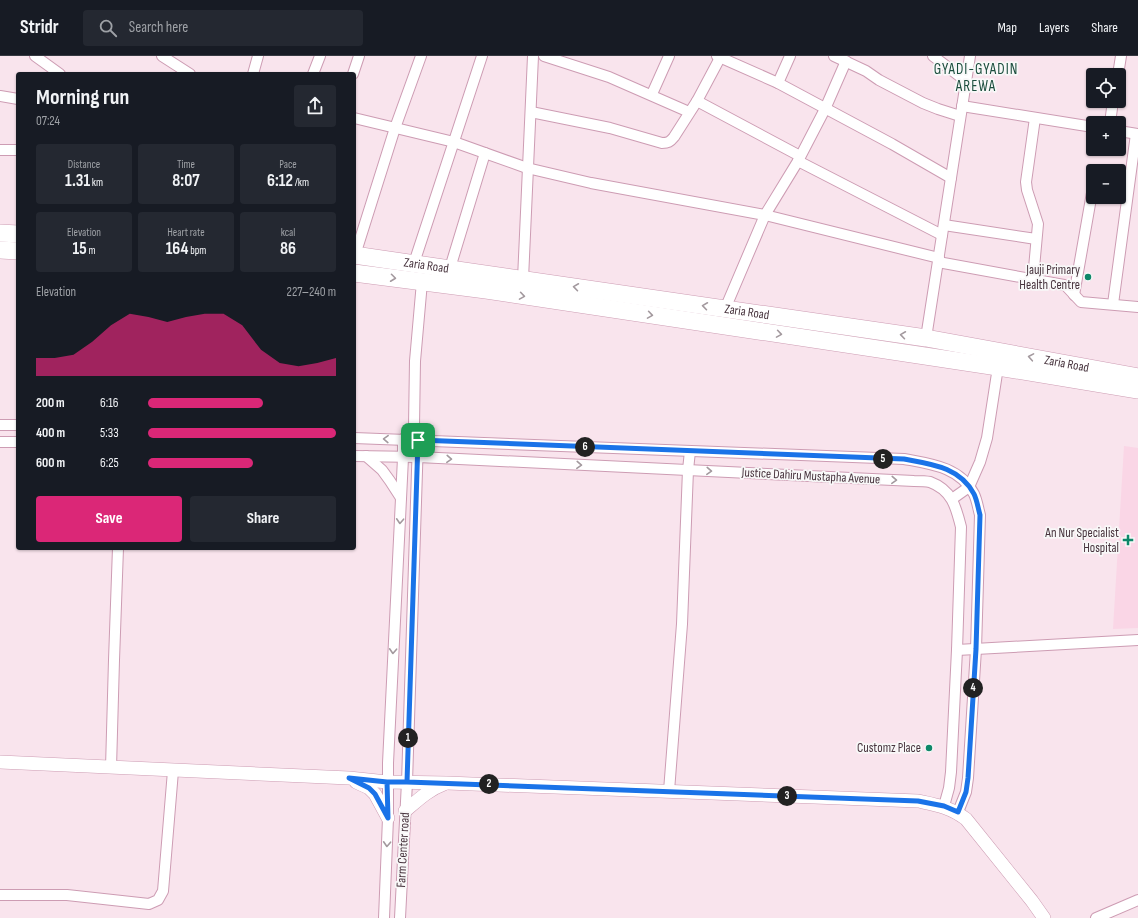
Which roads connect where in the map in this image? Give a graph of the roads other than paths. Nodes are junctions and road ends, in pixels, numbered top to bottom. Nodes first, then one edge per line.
1 (35, 56) edge
2 (162, 56) edge
3 (258, 56) edge
4 (320, 56) edge
5 (359, 56) edge
6 (421, 56) edge
7 (482, 56) edge
8 (533, 56) edge
9 (544, 56) edge
10 (669, 56) edge
11 (719, 56) edge
12 (790, 56) edge
13 (834, 56) edge
14 (933, 56) edge
15 (970, 56) edge
16 (1121, 56) edge
17 (846, 61) junction
18 (1119, 68) edge
19 (57, 72) edge
20 (187, 72) edge
21 (254, 72) edge
22 (314, 72) edge
23 (354, 72) edge
24 (966, 81) junction
25 (778, 83) junction
26 (652, 94) junction
27 (0, 96) edge
28 (16, 99) edge
29 (696, 101) junction
30 (825, 108) junction
31 (961, 111) junction
32 (531, 112) junction
33 (689, 112) junction
34 (356, 118) edge
35 (1035, 118) junction
36 (1086, 126) edge
37 (395, 128) junction
38 (1126, 132) edge
39 (1137, 134) edge
40 (454, 142) junction
41 (0, 150) edge
42 (16, 150) edge
43 (485, 153) junction
44 (799, 158) junction
45 (527, 168) junction
46 (951, 178) junction
47 (1126, 178) edge
48 (1090, 204) edge
49 (1122, 204) edge
50 (765, 215) junction
51 (943, 230) junction
52 (0, 233) edge
53 (16, 234) edge
54 (1036, 239) junction
55 (356, 249) edge
56 (0, 250) edge
57 (16, 251) edge
58 (356, 255) edge
59 (938, 260) junction
60 (414, 263) junction
61 (450, 268) junction
62 (356, 273) edge
63 (523, 279) junction
64 (1033, 279) junction
65 (422, 282) junction
66 (1074, 295) junction
67 (1113, 304) junction
68 (1138, 307) edge
69 (725, 309) junction
70 (926, 338) junction
71 (998, 367) junction
72 (1138, 377) edge
73 (1138, 390) edge
74 (0, 425) edge
75 (16, 425) edge
76 (414, 426) junction
77 (356, 438) edge
78 (403, 440) junction
79 (418, 440) junction
80 (0, 442) edge
81 (16, 442) edge
82 (690, 451) junction
83 (356, 456) edge
84 (366, 456) junction
85 (418, 457) junction
86 (403, 458) junction
87 (688, 470) junction
88 (969, 487) junction
89 (401, 498) junction
90 (952, 499) junction
91 (118, 550) edge
92 (1138, 640) edge
93 (976, 649) junction
94 (957, 650) junction
95 (0, 762) edge
96 (111, 768) junction
97 (173, 770) junction
98 (349, 778) junction
99 (387, 782) junction
100 (407, 782) junction
101 (447, 783) junction
102 (669, 791) junction
103 (944, 806) junction
104 (405, 811) junction
105 (958, 812) junction
106 (388, 818) junction
107 (0, 895) edge
108 (1138, 900) edge
109 (384, 918) edge
110 (400, 918) edge
111 (1044, 918) edge
112 (1096, 918) edge

1 - 19 street
2 - 20 street
3 - 21 street
4 - 22 street
5 - 23 street
6 - 37 street
7 - 40 street
8 - 32 street
9 - 26 street
10 - 26 street
11 - 25 street
11 - 29 street
12 - 25 street
13 - 17 street
14 - 24 street
15 - 24 street
16 - 18 street
17 - 30 street
17 - 31 street
24 - 31 street
25 - 30 street
26 - 33 street
27 - 28 street
29 - 33 street
29 - 44 street
30 - 44 street
30 - 46 street
31 - 35 street
31 - 46 street
32 - 33 street
32 - 45 street
34 - 37 street
35 - 36 street
35 - 54 street
37 - 40 street
37 - 55 street
38 - 39 street
39 - 47 street
40 - 43 street
40 - 60 street
41 - 42 street
43 - 45 street
43 - 61 street
44 - 50 street
44 - 51 street
45 - 50 street
45 - 63 street
46 - 51 street
48 - 66 street
49 - 67 street
50 - 59 street
50 - 69 street
51 - 54 street
51 - 59 street
52 - 53 highway
54 - 64 street
56 - 57 highway
58 - 60 highway, Zaria Road
59 - 64 street
59 - 70 street
60 - 61 highway, Zaria Road
61 - 63 highway, Zaria Road
62 -> 65 highway, Zaria Road
69 -> 63 highway, Zaria Road
64 - 66 street
65 -> 71 highway, Zaria Road
65 - 76 street, Farm Center road
66 - 67 street
67 - 68 street
70 -> 69 highway, Zaria Road
72 -> 70 highway, Zaria Road
71 - 73 highway, Zaria Road
71 - 88 street
74 - 75 street
76 - 78 street
76 - 79 street, Farm Center road
78 -> 77 street
78 - 79 street
78 - 86 street
79 - 82 street
79 - 85 street, Farm Center road
80 - 81 street
82 - 87 street
82 - 88 street
83 - 84 street, Justice Dahiru Mustapha Avenue
84 - 86 street, Justice Dahiru Mustapha Avenue
84 - 89 street
85 - 86 street, Justice Dahiru Mustapha Avenue
85 -> 87 street, Justice Dahiru Mustapha Avenue
85 - 100 street, Farm Center road
86 - 89 street
87 -> 90 street, Justice Dahiru Mustapha Avenue
87 - 102 street
88 - 90 street
88 - 93 street
89 -> 99 street
90 - 94 street, Justice Dahiru Mustapha Avenue
91 - 96 street
92 - 93 street
93 - 94 street
93 - 105 street
94 - 103 street, Justice Dahiru Mustapha Avenue
95 - 96 street
96 - 97 street
97 - 98 street
97 - 107 street
98 - 99 street
98 - 106 street
99 - 100 street
99 - 106 street
100 - 101 street
100 - 104 street, Farm Center road
101 - 102 street
101 - 104 street
102 - 103 street
103 - 105 street
104 - 110 street, Farm Center road
105 - 111 street
106 -> 109 street
108 - 112 street

